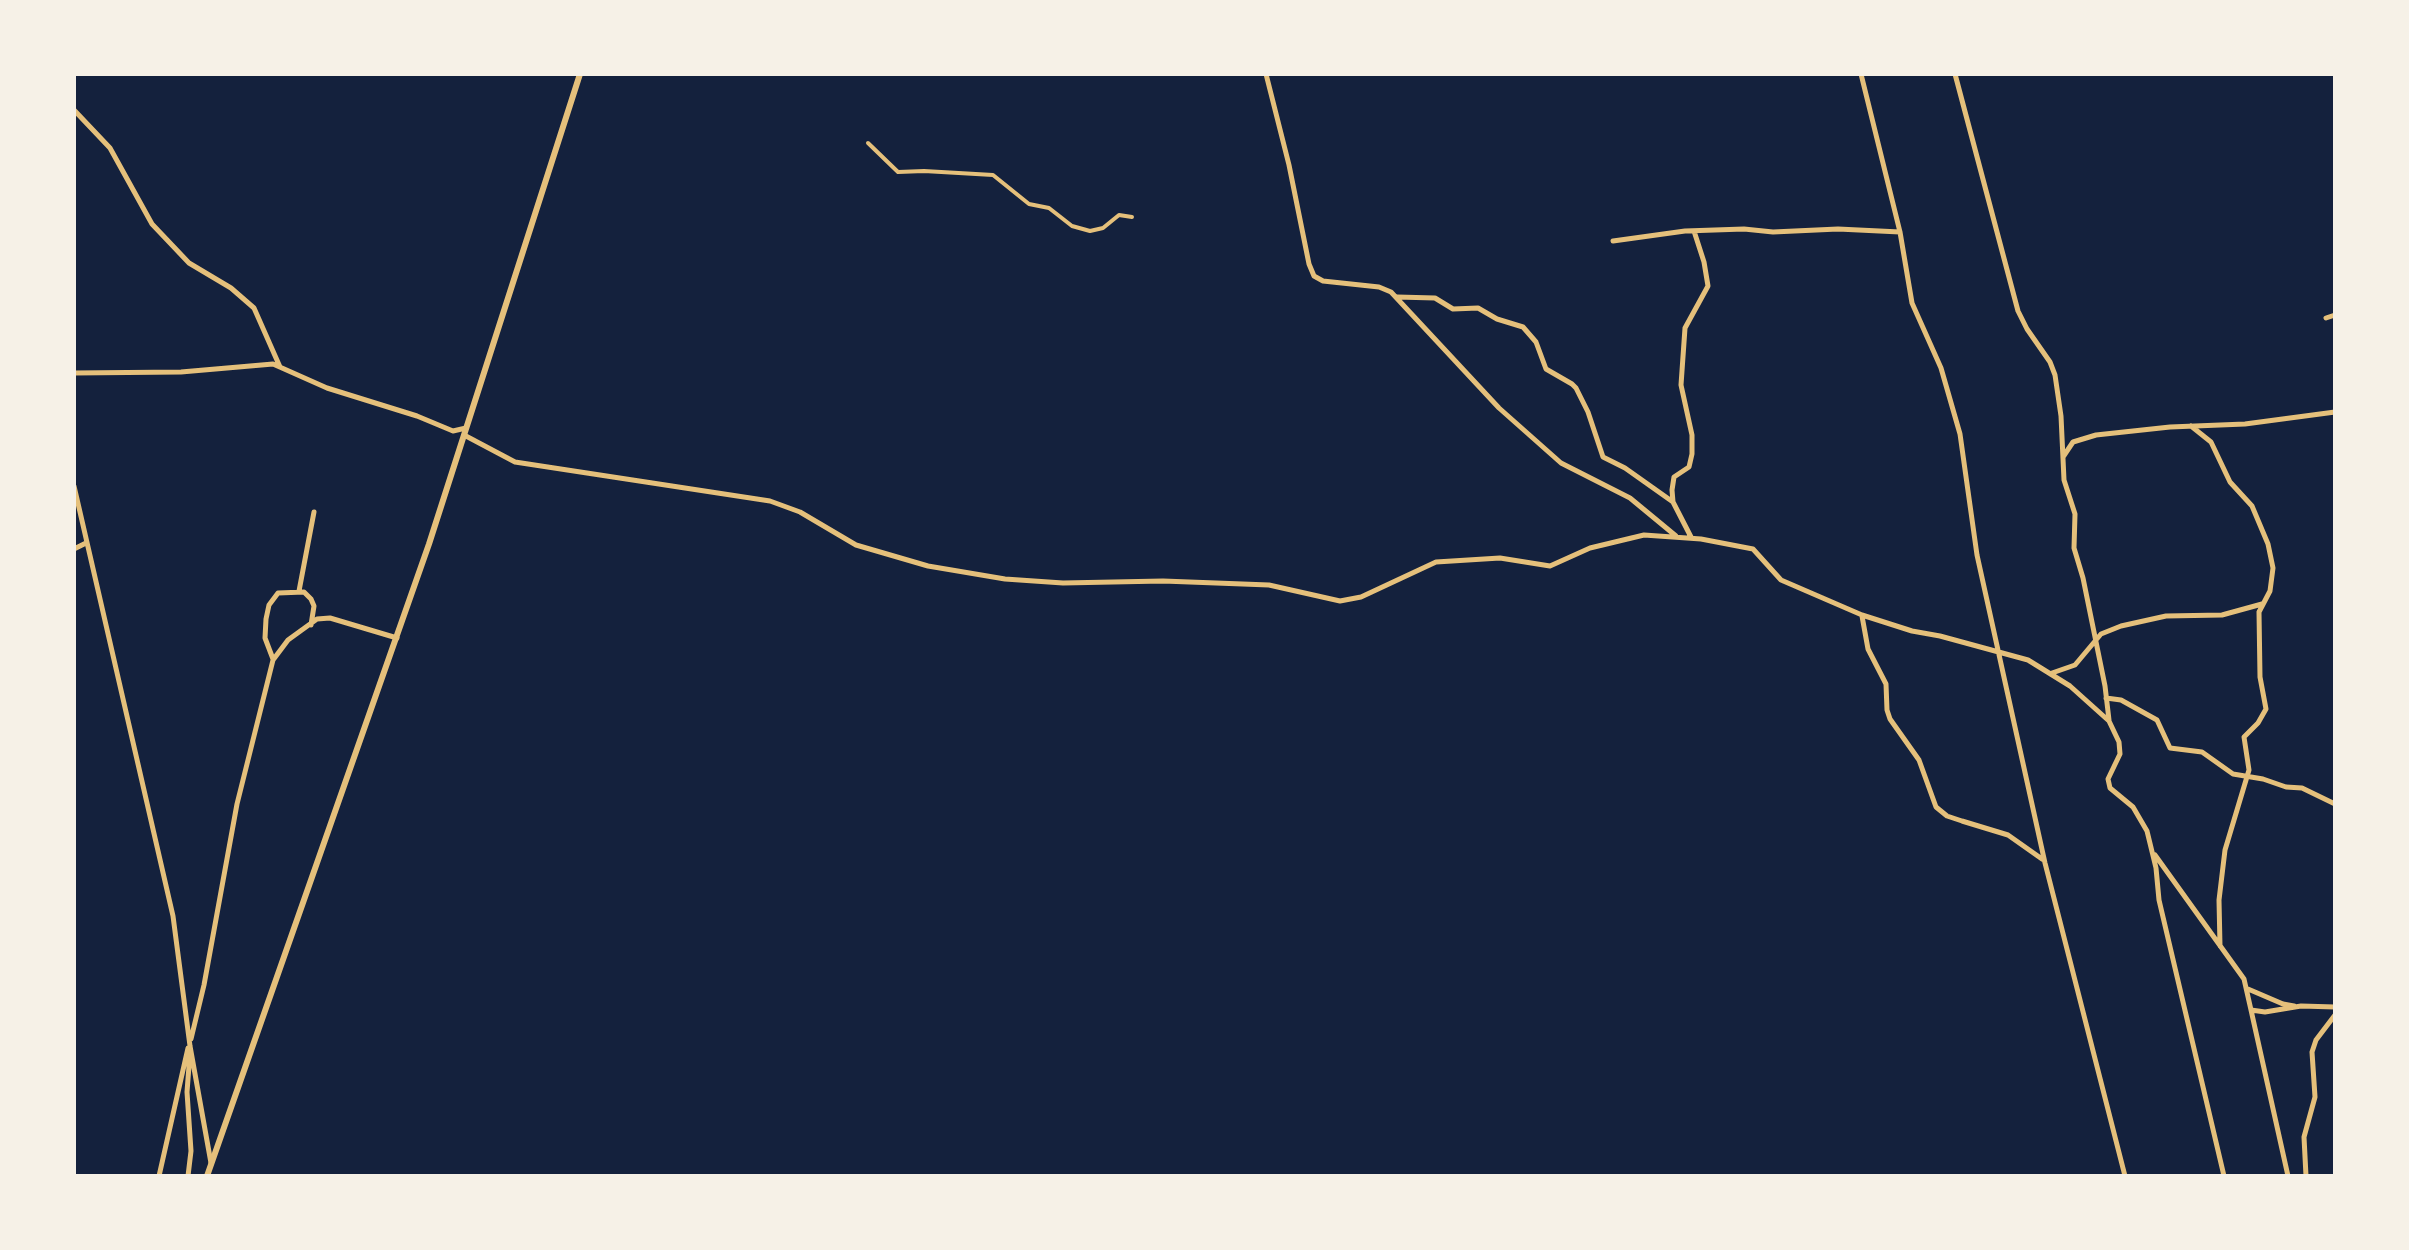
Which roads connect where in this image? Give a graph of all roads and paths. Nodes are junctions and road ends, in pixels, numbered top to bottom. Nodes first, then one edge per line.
1 (580, 74) edge
2 (1266, 74) edge
3 (1861, 74) edge
4 (1955, 74) edge
5 (74, 110) edge
6 (868, 143) dead end
7 (1132, 217) dead end
8 (1694, 231) junction
9 (1900, 232) junction
10 (1613, 241) dead end
11 (1396, 297) junction
12 (2335, 315) edge
13 (2326, 318) dead end
14 (280, 367) junction
15 (74, 373) edge
16 (2335, 412) edge
17 (2191, 426) junction
18 (465, 432) junction
19 (2063, 457) junction
20 (74, 486) edge
21 (1673, 502) junction
22 (314, 512) dead end
23 (1677, 536) junction
24 (1692, 538) junction
25 (86, 543) junction
26 (74, 549) edge
27 (299, 591) junction
28 (2262, 604) junction
29 (1862, 615) junction
30 (311, 625) junction
31 (397, 638) junction
32 (2095, 640) junction
33 (1998, 651) junction
34 (273, 660) junction
35 (2051, 674) junction
36 (2106, 698) junction
37 (2109, 721) junction
38 (2248, 776) junction
39 (2335, 804) edge
40 (2153, 851) junction
41 (2045, 863) junction
42 (2220, 946) junction
43 (2247, 988) junction
44 (2301, 1006) junction
45 (2335, 1007) edge
46 (2251, 1010) junction
47 (2335, 1015) edge
48 (190, 1045) junction
49 (212, 1165) junction
50 (159, 1176) edge
51 (188, 1176) edge
52 (207, 1176) edge
53 (2125, 1176) edge
54 (2224, 1176) edge
55 (2288, 1176) edge
56 (2306, 1176) edge

1 - 18 street
2 - 11 street
3 - 9 street
4 - 19 street
5 - 14 street
6 - 7 street
8 - 9 street
8 - 10 street
8 - 21 street
9 - 33 street
11 - 21 street
11 - 23 street
12 - 13 street
14 - 15 street
14 - 18 street
16 - 17 street
17 - 19 street
17 - 28 street
18 - 23 street
18 - 31 street
19 - 32 street
20 - 25 street
21 - 24 street
22 - 27 street
23 - 24 street
24 - 29 street
25 - 26 street
25 - 48 street
27 - 30 street
27 - 34 street
28 - 32 street
28 - 38 street
29 - 33 street
29 - 41 street
30 - 31 street
30 - 34 street
31 - 49 street
32 - 35 street
32 - 36 street
33 - 35 street
33 - 41 street
34 - 48 street
35 - 37 street
36 - 37 street
36 - 38 street
37 - 40 street
38 - 39 street
38 - 42 street
40 - 42 street
40 - 54 street
41 - 53 street
42 - 43 street
43 - 44 street
43 - 46 street
44 - 45 street
44 - 46 street
46 - 55 street
47 - 56 street
48 - 49 street
48 - 50 street
48 - 51 street
49 - 52 street

